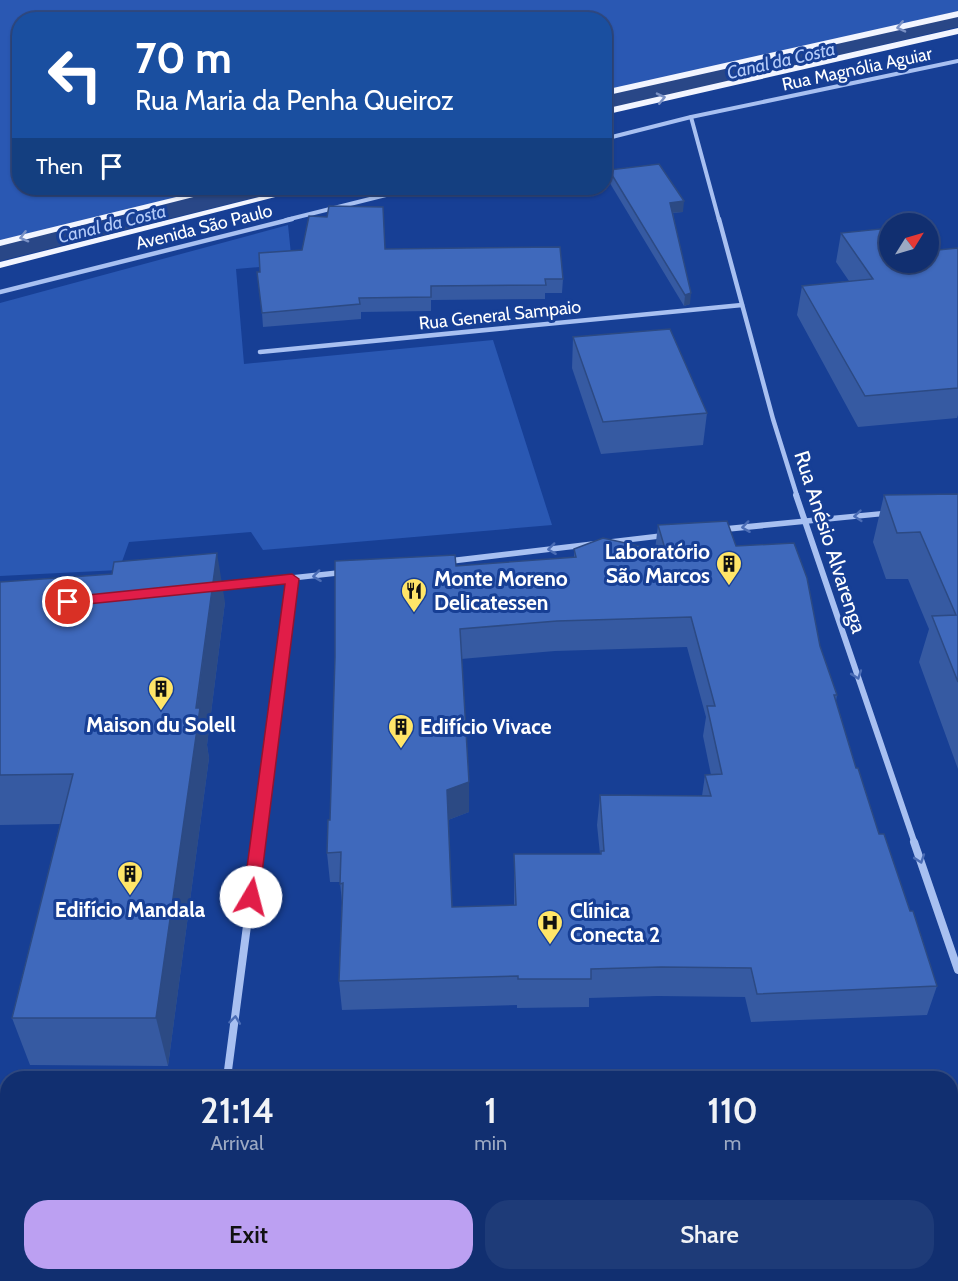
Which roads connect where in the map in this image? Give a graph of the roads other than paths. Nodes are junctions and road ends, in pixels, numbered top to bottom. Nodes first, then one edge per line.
1 (958, 14) edge
2 (958, 31) edge
3 (958, 61) edge
4 (612, 91) edge
5 (612, 110) edge
6 (691, 117) junction
7 (612, 137) edge
8 (195, 195) edge
9 (277, 195) edge
10 (386, 195) edge
11 (0, 243) edge
12 (0, 265) edge
13 (0, 292) edge
14 (742, 305) junction
15 (260, 352) dead end
16 (899, 512) edge
17 (804, 520) junction
18 (709, 531) edge
19 (685, 534) edge
20 (435, 562) edge
21 (364, 570) edge
22 (292, 579) junction
23 (199, 588) edge
24 (958, 970) edge
25 (228, 1071) edge

1 -> 4 main road
5 -> 2 main road
3 - 6 street, Rua Magnólia Aguiar
6 - 7 street
6 - 14 street, Rua Anésio Alvarenga
8 -> 11 main road
9 - 12 main road
10 - 13 street, Avenida São Paulo
14 - 15 street, Rua General Sampaio
14 - 17 street, Rua Anésio Alvarenga
16 -> 17 street
17 -> 18 street
17 -> 24 street, Rua Anésio Alvarenga
19 -> 20 street
21 -> 22 street
22 - 23 street
25 -> 22 street

